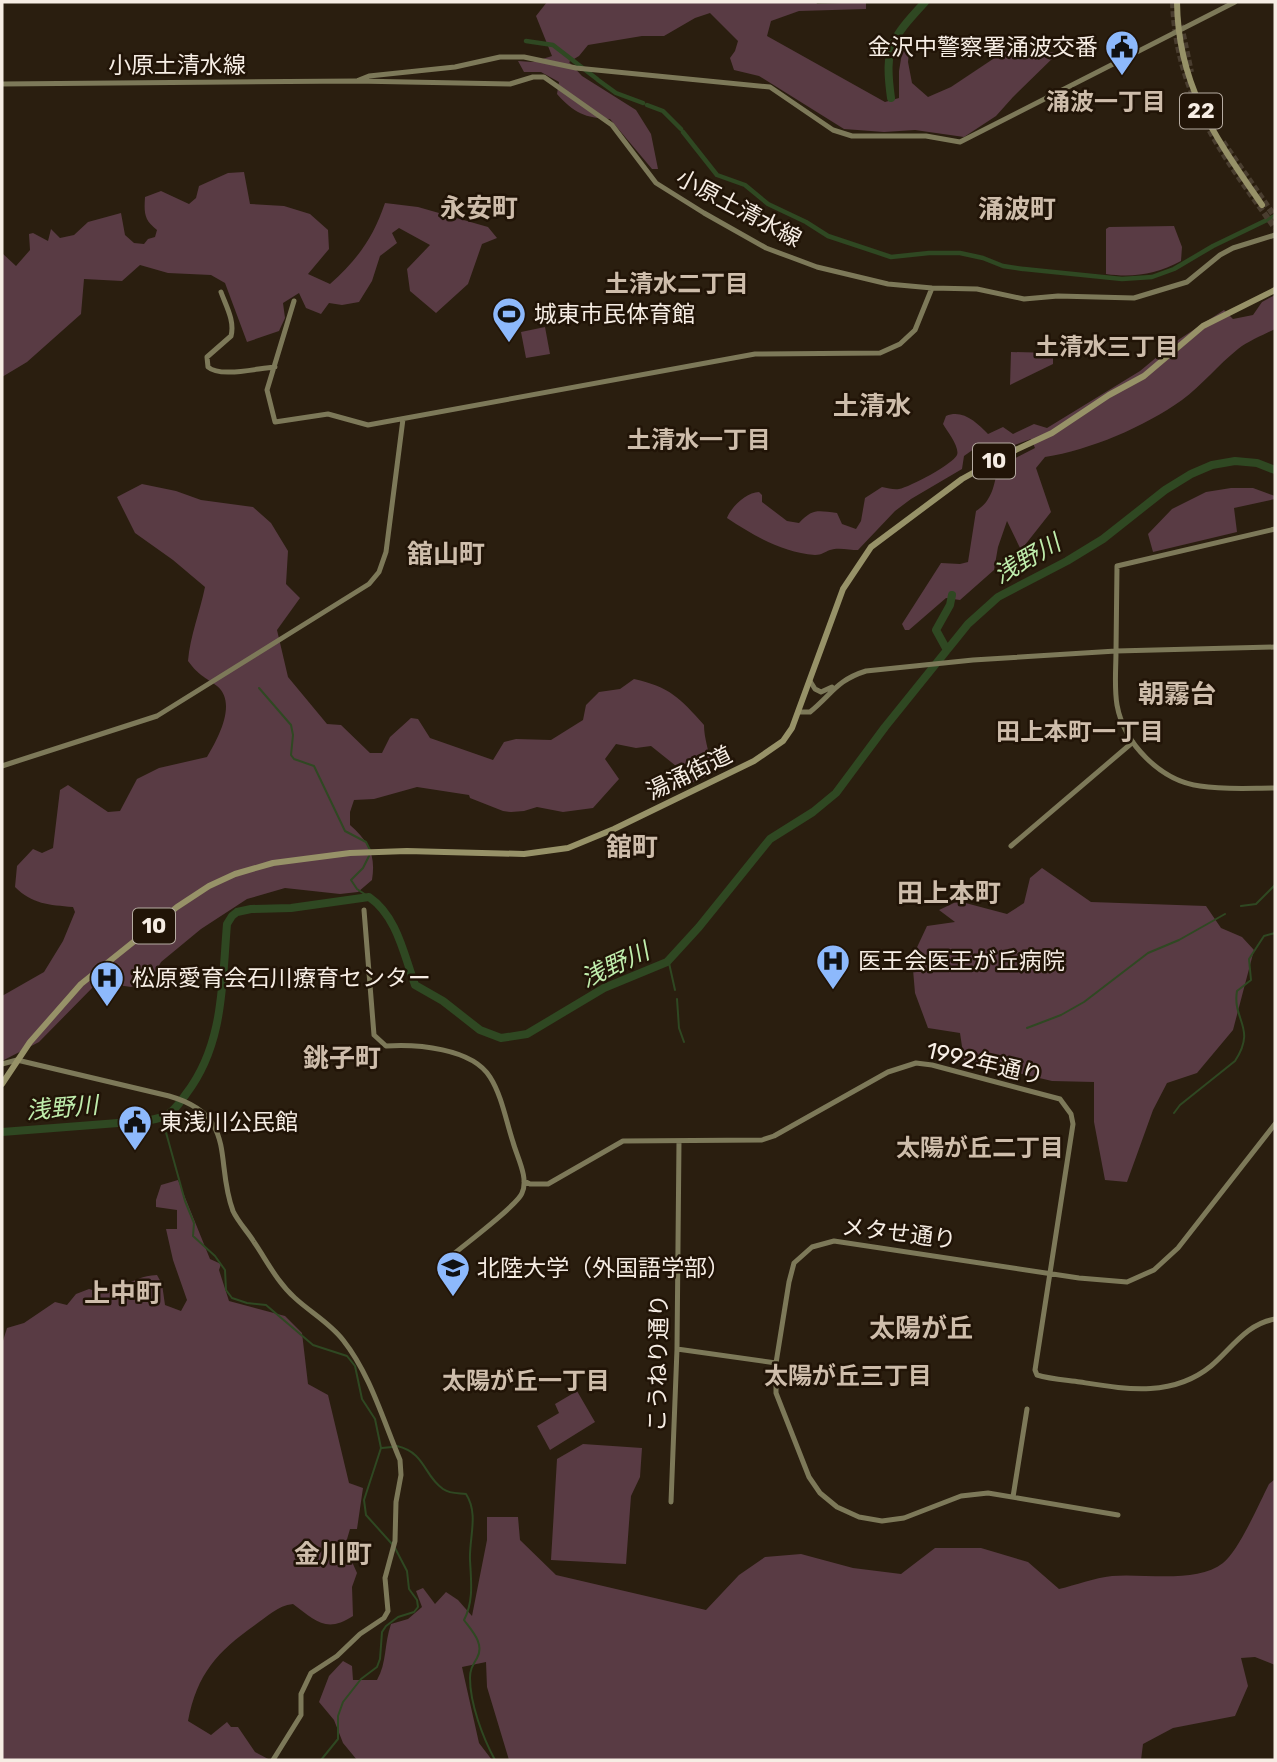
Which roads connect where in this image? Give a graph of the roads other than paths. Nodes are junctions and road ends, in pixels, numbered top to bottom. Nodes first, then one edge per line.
1 (1177, 2) edge
2 (1235, 2) edge
3 (1178, 32) junction
4 (356, 81) junction
5 (2, 84) edge
6 (1262, 205) dead end
7 (1275, 235) edge
8 (932, 288) junction
9 (1275, 290) edge
10 (220, 292) dead end
11 (294, 301) dead end
12 (275, 367) junction
13 (403, 419) junction
14 (1275, 529) edge
15 (1275, 647) edge
16 (1116, 651) junction
17 (810, 681) junction
18 (835, 685) junction
19 (799, 712) junction
20 (1133, 742) junction
21 (2, 766) edge
22 (1275, 788) edge
23 (1011, 846) dead end
24 (364, 910) dead end
25 (17, 1060) junction
26 (2, 1064) edge
27 (2, 1084) edge
28 (1275, 1124) edge
29 (679, 1141) junction
30 (524, 1181) junction
31 (446, 1260) dead end
32 (1050, 1273) junction
33 (1275, 1319) edge
34 (677, 1349) junction
35 (776, 1363) junction
36 (1027, 1409) dead end
37 (1013, 1497) junction
38 (671, 1502) dead end
39 (1118, 1515) dead end
40 (272, 1760) edge

1 - 3 main road, 22
2 - 3 street
3 - 4 street
3 - 6 main road, 22
4 - 5 street, 小原土清水線
4 - 8 street, 小原土清水線
7 - 8 street, 小原土清水線
8 - 13 street
9 - 17 main road, 湯涌街道 / 10
10 - 12 street
11 - 12 street
12 - 13 street
13 - 21 street
14 - 16 street
15 - 16 street
16 - 18 street
16 - 20 street
17 - 18 street
17 - 19 main road, 湯涌街道 / 10
18 - 19 street
19 - 25 main road, 湯涌街道 / 10
20 - 22 street
20 - 23 street
24 - 30 street
25 - 26 street
25 - 27 main road, 湯涌街道 / 10
25 - 40 street
28 - 32 street, メタせ通り
29 - 30 street, 1992年通り
29 - 32 street, 1992年通り
29 - 34 street, こうねり通り
30 - 31 street
32 - 33 street, 1992年通り
32 - 35 street, メタせ通り
34 - 35 street
34 - 38 street, こうねり通り
35 - 37 street, メタせ通り
36 - 37 street
37 - 39 street, メタせ通り

